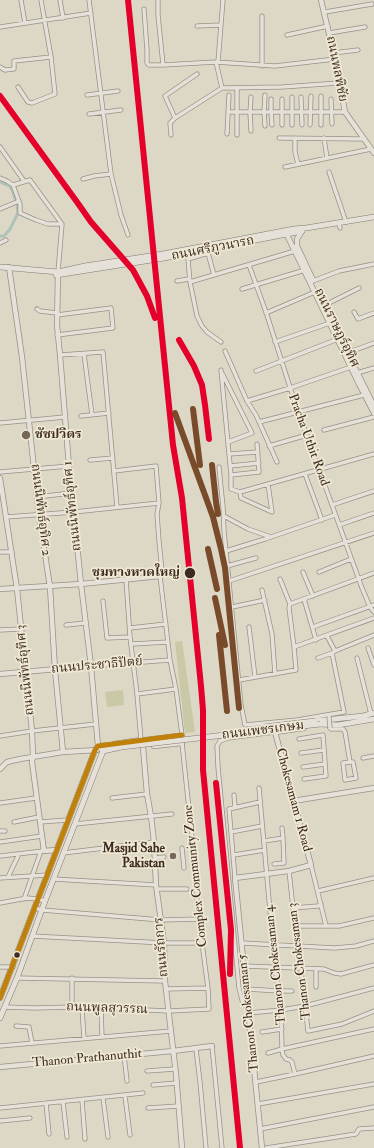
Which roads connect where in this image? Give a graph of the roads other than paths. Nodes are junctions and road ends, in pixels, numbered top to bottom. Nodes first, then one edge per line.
1 (21, 0) edge
2 (41, 0) edge
3 (60, 0) edge
4 (89, 0) edge
5 (158, 0) edge
6 (223, 0) edge
7 (321, 0) edge
8 (372, 4) dead end
9 (144, 9) dead end
10 (325, 12) junction
11 (91, 13) junction
12 (262, 16) dead end
13 (63, 18) junction
14 (44, 20) junction
15 (25, 23) junction
16 (221, 25) junction
17 (197, 26) dead end
18 (328, 26) junction
19 (0, 27) edge
20 (365, 27) dead end
21 (329, 33) junction
22 (287, 35) dead end
23 (358, 50) dead end
24 (334, 56) junction
25 (51, 57) junction
26 (217, 62) junction
27 (163, 65) junction
28 (262, 66) junction
29 (0, 67) edge
30 (197, 74) dead end
31 (339, 83) junction
32 (18, 87) dead end
33 (222, 88) junction
34 (237, 88) junction
35 (118, 91) dead end
36 (102, 93) junction
37 (87, 95) dead end
38 (229, 95) dead end
39 (265, 95) dead end
40 (311, 96) dead end
41 (321, 96) dead end
42 (251, 97) dead end
43 (292, 97) dead end
44 (301, 97) dead end
45 (271, 99) dead end
46 (282, 99) dead end
47 (332, 99) dead end
48 (121, 110) dead end
49 (310, 111) junction
50 (321, 111) junction
51 (331, 111) junction
52 (104, 112) junction
53 (228, 112) junction
54 (237, 112) junction
55 (250, 112) junction
56 (264, 112) junction
57 (271, 112) junction
58 (281, 112) junction
59 (291, 112) junction
60 (301, 112) junction
61 (345, 112) junction
62 (89, 114) dead end
63 (175, 118) junction
64 (332, 124) dead end
65 (272, 125) dead end
66 (282, 125) dead end
67 (292, 125) dead end
68 (302, 125) dead end
69 (310, 125) dead end
70 (321, 125) dead end
71 (264, 126) dead end
72 (251, 132) dead end
73 (171, 134) dead end
74 (227, 134) dead end
75 (237, 135) dead end
76 (278, 138) dead end
77 (295, 138) junction
78 (324, 138) junction
79 (364, 139) junction
80 (0, 147) edge
81 (372, 151) edge
82 (327, 158) junction
83 (298, 164) junction
84 (285, 168) dead end
85 (329, 172) dead end
86 (111, 174) junction
87 (0, 178) edge
88 (83, 179) dead end
89 (22, 182) junction
90 (13, 185) junction
91 (17, 202) junction
92 (0, 209) edge
93 (374, 217) edge
94 (346, 222) junction
95 (62, 224) junction
96 (304, 230) junction
97 (289, 232) junction
98 (128, 235) dead end
99 (277, 236) junction
100 (6, 240) dead end
101 (0, 243) edge
102 (296, 249) junction
103 (208, 252) junction
104 (374, 264) edge
105 (249, 265) junction
106 (0, 267) edge
107 (10, 269) junction
108 (0, 270) edge
109 (304, 270) junction
110 (58, 274) junction
111 (214, 275) junction
112 (190, 280) junction
113 (177, 281) dead end
114 (313, 281) junction
115 (256, 285) junction
116 (359, 288) dead end
117 (242, 290) dead end
118 (315, 292) junction
119 (324, 305) junction
120 (37, 309) dead end
121 (354, 312) dead end
122 (266, 313) junction
123 (374, 313) edge
124 (57, 314) junction
125 (330, 323) junction
126 (58, 335) junction
127 (339, 339) junction
128 (221, 342) dead end
129 (275, 342) junction
130 (374, 343) edge
131 (225, 351) dead end
132 (347, 353) junction
133 (84, 354) junction
134 (60, 355) junction
135 (282, 362) junction
136 (351, 367) junction
137 (374, 368) edge
138 (256, 371) dead end
139 (357, 373) junction
140 (290, 388) junction
141 (374, 393) edge
142 (366, 395) junction
143 (247, 401) junction
144 (374, 406) edge
145 (298, 412) junction
146 (109, 413) junction
147 (374, 413) edge
148 (92, 415) junction
149 (81, 416) dead end
150 (65, 417) junction
151 (374, 417) edge
152 (30, 420) junction
153 (0, 422) edge
154 (259, 422) junction
155 (324, 430) dead end
156 (307, 435) junction
157 (228, 442) junction
158 (257, 444) dead end
159 (269, 446) junction
160 (258, 452) junction
161 (229, 454) junction
162 (374, 454) edge
163 (113, 458) junction
164 (90, 460) dead end
165 (277, 462) dead end
166 (259, 463) junction
167 (69, 466) junction
168 (230, 466) junction
169 (219, 467) dead end
170 (35, 469) junction
171 (319, 469) junction
172 (0, 472) edge
173 (114, 472) junction
174 (305, 474) junction
175 (231, 475) junction
176 (0, 478) edge
177 (268, 484) junction
178 (374, 491) edge
179 (240, 492) junction
180 (72, 493) junction
181 (37, 497) junction
182 (159, 503) junction
183 (332, 505) junction
184 (118, 507) junction
185 (74, 512) junction
186 (374, 513) edge
187 (39, 515) junction
188 (224, 516) junction
189 (336, 516) junction
190 (6, 518) junction
191 (322, 520) junction
192 (339, 526) junction
193 (374, 533) edge
194 (271, 537) junction
195 (345, 542) junction
196 (226, 551) junction
197 (0, 552) edge
198 (12, 552) junction
199 (256, 558) dead end
200 (351, 559) junction
201 (227, 566) junction
202 (303, 572) dead end
203 (319, 572) dead end
204 (374, 573) edge
205 (160, 576) junction
206 (280, 579) dead end
207 (359, 579) junction
208 (126, 580) junction
209 (229, 581) junction
210 (81, 584) junction
211 (50, 586) junction
212 (0, 589) edge
213 (17, 589) junction
214 (262, 590) dead end
215 (313, 596) junction
216 (304, 599) junction
217 (102, 600) dead end
218 (265, 600) junction
219 (290, 604) junction
220 (232, 606) junction
221 (372, 606) edge
222 (374, 612) edge
223 (374, 618) edge
224 (85, 623) junction
225 (166, 624) junction
226 (66, 625) dead end
227 (313, 627) junction
228 (130, 628) junction
229 (249, 628) dead end
230 (21, 629) junction
231 (0, 630) edge
232 (374, 635) edge
233 (327, 636) junction
234 (130, 637) junction
235 (316, 640) junction
236 (168, 642) junction
237 (132, 644) junction
238 (294, 647) junction
239 (368, 648) dead end
240 (333, 652) junction
241 (318, 658) dead end
242 (357, 658) dead end
243 (170, 660) junction
244 (134, 663) junction
245 (374, 664) edge
246 (91, 666) junction
247 (55, 670) junction
248 (26, 672) junction
249 (0, 674) edge
250 (275, 674) junction
251 (255, 678) junction
252 (239, 680) junction
253 (176, 689) junction
254 (137, 694) junction
255 (373, 715) edge
256 (328, 716) junction
257 (317, 722) junction
258 (96, 724) junction
259 (245, 725) junction
260 (60, 728) junction
261 (32, 731) junction
262 (275, 732) junction
263 (182, 735) junction
264 (0, 736) edge
265 (246, 736) junction
266 (299, 739) dead end
267 (142, 740) junction
268 (182, 743) junction
269 (121, 746) junction
270 (143, 747) junction
271 (96, 748) junction
272 (103, 750) junction
273 (324, 750) junction
274 (64, 752) junction
275 (301, 753) dead end
276 (33, 756) junction
277 (374, 756) edge
278 (363, 758) dead end
279 (350, 762) junction
280 (325, 764) junction
281 (302, 767) dead end
282 (0, 769) edge
283 (304, 779) dead end
284 (259, 788) dead end
285 (374, 788) edge
286 (147, 794) junction
287 (234, 795) dead end
288 (36, 798) junction
289 (112, 798) dead end
290 (293, 801) junction
291 (260, 802) junction
292 (0, 803) edge
293 (235, 807) junction
294 (172, 814) dead end
295 (151, 816) junction
296 (40, 820) junction
297 (68, 820) junction
298 (14, 822) dead end
299 (75, 824) junction
300 (262, 826) junction
301 (282, 828) dead end
302 (5, 830) dead end
303 (0, 831) edge
304 (232, 832) junction
305 (42, 836) junction
306 (283, 838) junction
307 (264, 841) junction
308 (0, 842) edge
309 (154, 842) junction
310 (182, 848) dead end
311 (56, 850) junction
312 (264, 850) junction
313 (43, 851) junction
314 (63, 853) junction
315 (19, 854) junction
316 (234, 854) junction
317 (0, 856) edge
318 (164, 857) dead end
319 (155, 858) junction
320 (274, 864) dead end
321 (311, 865) junction
322 (184, 868) dead end
323 (289, 870) junction
324 (267, 874) junction
325 (47, 875) junction
326 (33, 876) junction
327 (8, 877) junction
328 (0, 878) edge
329 (235, 878) junction
330 (374, 878) edge
331 (53, 879) junction
332 (157, 887) junction
333 (187, 889) dead end
334 (318, 891) junction
335 (24, 899) junction
336 (38, 899) junction
337 (45, 901) junction
338 (0, 903) edge
339 (321, 904) junction
340 (35, 908) junction
341 (293, 908) junction
342 (42, 910) junction
343 (374, 918) edge
344 (161, 920) junction
345 (199, 920) junction
346 (294, 926) junction
347 (326, 926) junction
348 (32, 936) junction
349 (374, 941) edge
350 (164, 943) junction
351 (203, 943) junction
352 (242, 943) junction
353 (273, 945) junction
354 (297, 946) junction
355 (374, 964) edge
356 (244, 966) junction
357 (0, 967) edge
358 (13, 967) junction
359 (275, 967) junction
360 (301, 968) junction
361 (316, 969) junction
362 (17, 978) junction
363 (72, 978) junction
364 (165, 981) junction
365 (316, 987) dead end
366 (208, 988) junction
367 (247, 988) junction
368 (374, 988) edge
369 (166, 989) junction
370 (279, 991) junction
371 (292, 991) dead end
372 (0, 998) edge
373 (305, 1006) junction
374 (5, 1007) junction
375 (72, 1007) junction
376 (82, 1008) junction
377 (100, 1008) junction
378 (209, 1009) joint
379 (281, 1010) junction
380 (169, 1011) junction
381 (248, 1011) junction
382 (374, 1011) edge
383 (0, 1018) edge
384 (16, 1026) dead end
385 (282, 1029) junction
386 (374, 1029) edge
387 (171, 1031) junction
388 (262, 1032) dead end
389 (102, 1037) junction
390 (84, 1038) junction
391 (32, 1043) junction
392 (0, 1046) edge
393 (212, 1046) joint
394 (196, 1048) junction
395 (282, 1050) junction
396 (173, 1051) junction
397 (268, 1053) dead end
398 (124, 1055) junction
399 (374, 1056) edge
400 (0, 1067) edge
401 (176, 1069) junction
402 (147, 1071) dead end
403 (295, 1074) junction
404 (127, 1081) dead end
405 (256, 1082) junction
406 (177, 1083) junction
407 (153, 1084) dead end
408 (374, 1084) edge
409 (143, 1093) dead end
410 (125, 1096) junction
411 (102, 1098) junction
412 (82, 1100) junction
413 (63, 1102) junction
414 (46, 1103) junction
415 (258, 1104) junction
416 (179, 1106) junction
417 (374, 1107) edge
418 (0, 1108) edge
419 (148, 1108) dead end
420 (30, 1118) dead end
421 (0, 1121) edge
422 (374, 1128) edge
423 (260, 1129) junction
424 (49, 1134) dead end
425 (130, 1135) dead end
426 (67, 1137) dead end
427 (108, 1137) dead end
428 (85, 1139) dead end
429 (182, 1148) edge
430 (206, 1148) edge
431 (222, 1148) edge
432 (262, 1148) edge
433 (266, 1148) edge

1 - 15 street
2 - 14 street
3 - 13 street
4 - 11 street
5 - 27 street
6 - 16 street
7 - 10 street, ถนนพลพิชัย
8 - 10 street
9 - 27 street
10 - 18 street, ถนนพลพิชัย
11 - 13 street
11 - 36 street
12 - 28 street
13 - 14 street
14 - 15 street
14 - 25 street
15 - 19 street
16 - 17 street
16 - 26 street
18 - 21 street, ถนนพลพิชัย
18 - 22 street
20 - 21 street
21 - 24 street, ถนนพลพิชัย
23 - 24 street
24 - 28 street
24 - 31 street, ถนนพลพิชัย
25 - 29 street
25 - 32 street
26 - 27 street
26 - 28 street
26 - 33 street
30 - 63 street
31 - 34 street
31 - 61 street, ถนนพลพิชัย
33 - 34 street
33 - 63 street
34 - 54 street
35 - 36 street
36 - 37 street
36 - 52 street
38 - 53 street
39 - 56 street
40 - 49 street
41 - 50 street
42 - 55 street
43 - 59 street
44 - 60 street
45 - 57 street
46 - 58 street
47 - 51 street
48 - 52 street
49 - 50 street
49 - 60 street
49 - 69 street
50 - 51 street
50 - 70 street
51 - 61 street
51 - 64 street
52 - 62 street
52 - 86 street
53 - 54 street
53 - 74 street
54 - 55 street
54 - 75 street
55 - 56 street
55 - 72 street
56 - 57 street
56 - 71 street
57 - 58 street
57 - 65 street
58 - 59 street
58 - 66 street
59 - 60 street
59 - 67 street
60 - 68 street
61 - 79 street, ถนนพลพิชัย
63 - 73 street
76 - 77 street
77 - 78 street
77 - 83 street
78 - 79 street
78 - 82 street
79 - 81 street, ถนนพลพิชัย
80 - 89 street
81 - 82 street
82 - 83 street
83 - 84 street
85 - 94 street
86 - 88 street
86 - 98 street
87 - 90 street
89 - 90 street
89 - 95 street
90 - 91 street
91 - 92 street
91 - 95 street
93 - 94 main road, ถนนศรีภูวนารถ
94 - 96 main road, ถนนศรีภูวนารถ
95 - 110 street, ถนนนิพัทธ์อุทิศ 1
96 - 97 main road, ถนนศรีภูวนารถ
96 - 102 street
97 - 99 main road, ถนนศรีภูวนารถ
97 - 102 street
97 - 110 main road, ถนนศรีภูวนารถ
99 - 102 street
99 - 103 main road, ถนนศรีภูวนารถ
100 - 101 street
102 - 105 street
102 - 109 street
102 - 114 street, ถนนราษฏร์อุทิศ
103 - 110 main road, ถนนศรีภูวนารถ
103 - 111 street
103 - 112 street
104 - 114 street
105 - 111 street
105 - 115 street, Pracha Uthit Road
106 - 107 main road, ถนนศรีภูวนารถ
107 - 108 main road, ถนนศรีภูวนารถ
107 - 110 main road, ถนนศรีภูวนารถ
107 - 152 street, ถนนนิพัทธ์อุทิศ 2
109 - 115 street
109 - 118 street
110 - 124 street, ถนนนิพัทธ์อุทิศ 1
111 - 112 street
112 - 113 street
112 - 128 street
114 - 119 street, ถนนราษฏร์อุทิศ
115 - 117 street
115 - 122 street, Pracha Uthit Road
116 - 119 street
118 - 122 street
118 - 125 street
119 - 127 street, ถนนราษฏร์อุทิศ
120 - 124 street
121 - 123 street
122 - 129 street, Pracha Uthit Road
124 - 126 street, ถนนนิพัทธ์อุทิศ 1
124 - 126 street
125 - 127 street
125 - 129 street
126 - 134 street, ถนนนิพัทธ์อุทิศ 1
127 - 132 street, ถนนราษฏร์อุทิศ
127 - 135 street
127 - 136 street
129 - 135 street, Pracha Uthit Road
130 - 132 street
131 - 143 street
132 - 139 street, ถนนราษฏร์อุทิศ
133 - 134 street
133 - 146 street
133 - 148 street
134 - 150 street, ถนนนิพัทธ์อุทิศ 1
135 - 138 street
135 - 140 street, Pracha Uthit Road
136 - 140 street
136 - 142 street
137 - 139 street
139 - 142 street, ถนนราษฏร์อุทิศ
140 - 143 street
140 - 145 street, Pracha Uthit Road
141 - 142 street
142 - 144 street, ถนนราษฏร์อุทิศ
142 - 145 street
142 - 147 street
143 - 154 street
145 - 154 street
145 - 156 street, Pracha Uthit Road
146 - 148 street
146 - 163 street
148 - 149 street
150 - 152 street
150 - 167 street, ถนนนิพัทธ์อุทิศ 1
151 - 155 street
152 - 153 street
152 - 170 street, ถนนนิพัทธ์อุทิศ 2
154 - 159 street
156 - 159 street
156 - 171 street, Pracha Uthit Road
157 - 157 street
157 - 161 street
158 - 160 street
159 - 165 street
160 - 161 street
160 - 166 street
161 - 168 street
162 - 171 street
163 - 164 street
163 - 173 street
166 - 168 street
166 - 175 street
167 - 170 street
167 - 180 street, ถนนนิพัทธ์อุทิศ 1
168 - 175 street
169 - 188 street
170 - 172 street
170 - 181 street, ถนนนิพัทธ์อุทิศ 2
171 - 174 street
171 - 183 street, Pracha Uthit Road
173 - 182 street, Complex Community Zone
173 - 184 street
174 - 177 street
174 - 191 street
175 - 179 street
176 - 190 street, ถนนนิพัทธ์อุทิศ 3
177 - 179 street
177 - 179 street
178 - 183 street
180 - 181 street
180 - 185 street, ถนนนิพัทธ์อุทิศ 1
181 - 187 street, ถนนนิพัทธ์อุทิศ 2
182 - 184 street
182 - 205 street, Complex Community Zone
183 - 189 street, Pracha Uthit Road
184 - 185 street
185 - 187 street
185 - 210 street, ถนนนิพัทธ์อุทิศ 1
186 - 192 street
187 - 190 street
187 - 211 street, ถนนนิพัทธ์อุทิศ 2
188 - 194 street
188 - 196 street
189 - 191 street
189 - 192 street, Pracha Uthit Road
190 - 198 street, ถนนนิพัทธ์อุทิศ 3
191 - 194 street
192 - 195 street, Pracha Uthit Road
193 - 195 street
194 - 196 street
195 - 200 street, Pracha Uthit Road
195 - 209 street
196 - 201 street
197 - 198 street
198 - 213 street, ถนนนิพัทธ์อุทิศ 3
199 - 201 street
200 - 203 street
200 - 207 street, Pracha Uthit Road
201 - 209 street
202 - 215 street
204 - 207 street
205 - 208 street
205 - 225 street, Complex Community Zone
206 - 219 street
207 - 215 street
207 - 221 street, Pracha Uthit Road
208 - 210 street
208 - 228 street
209 - 220 street
210 - 211 street
210 - 224 street, ถนนนิพัทธ์อุทิศ 1
211 - 213 street
211 - 247 street, ถนนนิพัทธ์อุทิศ 2
212 - 213 street
213 - 230 street, ถนนนิพัทธ์อุทิศ 3
214 - 218 street
215 - 216 street
216 - 219 street
216 - 227 street
217 - 234 street
218 - 220 street
218 - 250 street
219 - 238 street
220 - 252 street
221 - 222 street, Pracha Uthit Road
221 - 227 street
223 - 233 street
224 - 226 street
224 - 246 street, ถนนนิพัทธ์อุทิศ 1
225 - 228 street
225 - 236 street, Complex Community Zone
227 - 235 street
228 - 234 street
229 - 251 street
230 - 231 street
230 - 248 street, ถนนนิพัทธ์อุทิศ 3
232 - 240 street
233 - 235 street
233 - 240 street
234 - 237 street
235 - 238 street
236 - 237 street
236 - 243 street, Complex Community Zone
237 - 244 street
238 - 250 street
239 - 245 street
240 - 241 street
240 - 256 street
242 - 255 street
243 - 244 street, ถนนประชาธิปัตย์
243 - 253 street, Complex Community Zone
244 - 246 street, ถนนประชาธิปัตย์
244 - 254 street
246 - 247 street, ถนนประชาธิปัตย์
246 - 258 street, ถนนนิพัทธ์อุทิศ 1
247 - 248 street, ถนนประชาธิปัตย์
247 - 260 street, ถนนนิพัทธ์อุทิศ 2
248 - 249 street, ถนนประชาธิปัตย์
248 - 261 street, ถนนนิพัทธ์อุทิศ 3
250 - 251 street
251 - 252 street
252 - 259 street
253 - 254 street
253 - 263 street, Complex Community Zone
254 - 267 street
255 - 257 main road, ถนนเพชรเกษม
256 - 259 street
256 - 279 street, bridge
257 - 262 street, Chokesamam 1 Road
257 - 269 main road, ถนนเพชรเกษม, bridge
258 - 260 street
258 - 271 street, ถนนนิพัทธ์อุทิศ 1
259 - 265 street
260 - 261 street
260 - 274 street, ถนนนิพัทธ์อุทิศ 2
261 - 264 street
261 - 276 street, ถนนนิพัทธ์อุทิศ 3
262 - 265 street
262 - 290 street, Chokesamam 1 Road
263 - 267 street
263 - 268 street, Complex Community Zone
265 - 381 street
266 - 273 street
267 - 271 street
268 - 270 street
268 - 345 street, Complex Community Zone
269 - 271 main road, ถนนเพชรเกษม
269 - 272 main road, ถนนเพชรเกษม
270 - 272 street
270 - 286 street, ถนนรัถการ
271 - 272 street
271 - 274 street
271 - 297 main road
272 - 299 main road
273 - 275 street
273 - 280 street
274 - 276 street
276 - 282 street
276 - 288 street, ถนนนิพัทธ์อุทิศ 3
277 - 278 street
279 - 279 street
280 - 281 street
280 - 283 street
284 - 291 street, Thanon Chokesaman 4
285 - 290 street
286 - 289 street
286 - 295 street, ถนนรัถการ
287 - 293 street
288 - 292 street
288 - 296 street, ถนนนิพัทธ์อุทิศ 3
290 - 321 street, Chokesamam 1 Road
291 - 293 street
291 - 300 street, Thanon Chokesaman 4
293 - 304 street
294 - 295 street
295 - 299 street
295 - 309 street, ถนนรัถการ
296 - 297 street
296 - 298 street
296 - 305 street, ถนนนิพัทธ์อุทิศ 3
297 - 311 main road
299 - 314 main road
300 - 304 street
300 - 307 street, Thanon Chokesaman 4
301 - 306 street
302 - 303 street
304 - 316 street
305 - 308 street
305 - 313 street, ถนนนิพัทธ์อุทิศ 3
306 - 307 street
306 - 320 street
307 - 312 street, Thanon Chokesaman 4
309 - 314 street
309 - 319 street, ถนนรัถการ
310 - 322 street
311 - 313 street
311 - 325 main road
312 - 316 street
312 - 324 street, Thanon Chokesaman 4
313 - 315 street
313 - 326 street
314 - 331 main road
315 - 317 street
315 - 327 street
316 - 329 street
318 - 319 street
319 - 332 street, ถนนรัถการ
321 - 323 street
321 - 334 street
323 - 324 street
323 - 341 street, Thanon Chokesaman 3
324 - 329 street
324 - 353 street, Thanon Chokesaman 4
325 - 326 street
325 - 336 main road
326 - 327 street
326 - 335 street
327 - 328 street
329 - 352 street, Thanon Chokesaman 5
330 - 334 street
331 - 332 street
331 - 337 main road
332 - 333 street
332 - 344 street, ถนนรัถการ
334 - 339 street
335 - 336 street
335 - 338 street
336 - 337 street
336 - 340 main road
337 - 342 main road
339 - 341 street
339 - 347 street
340 - 342 street
340 - 358 main road
341 - 346 street, Thanon Chokesaman 3
342 - 344 street
342 - 348 main road
343 - 347 street
344 - 345 street
344 - 350 street, ถนนรัถการ
345 - 351 street, Complex Community Zone
346 - 347 street
346 - 354 street, Thanon Chokesaman 3
348 - 350 street
348 - 362 main road
349 - 354 street
350 - 351 street
350 - 364 street, ถนนรัถการ
351 - 366 street, Complex Community Zone
352 - 353 street
352 - 356 street, Thanon Chokesaman 5
353 - 354 street
353 - 359 street, Thanon Chokesaman 4
354 - 360 street, Thanon Chokesaman 3
355 - 361 street
356 - 359 street
356 - 367 street, Thanon Chokesaman 5
357 - 358 street
358 - 372 main road
359 - 360 street
359 - 370 street, Thanon Chokesaman 4
360 - 361 street
360 - 373 street, Thanon Chokesaman 3
361 - 365 street
362 - 363 street
362 - 374 main road
363 - 364 street
363 - 375 street
364 - 369 street, ถนนรัถการ
366 - 369 street
366 - 378 street, Complex Community Zone
367 - 370 street
367 - 381 street, Thanon Chokesaman 5
368 - 373 street
369 - 380 street, ถนนรัถการ
370 - 371 street
370 - 379 street, Thanon Chokesaman 4
373 - 379 street
373 - 382 street, Thanon Chokesaman 3
374 - 375 street, ถนนพูลสุวรรณ
374 - 383 main road
375 - 376 street, ถนนพูลสุวรรณ
376 - 377 street, ถนนพูลสุวรรณ
376 - 390 street
377 - 380 street, ถนนพูลสุวรรณ
377 - 389 street
378 - 380 street, ถนนพูลสุวรรณ
379 - 381 street
379 - 385 street, Thanon Chokesaman 4
380 - 387 street, ถนนรัถการ
381 - 405 street, Thanon Chokesaman 5
384 - 391 street
385 - 388 street
385 - 395 street, Thanon Chokesaman 4
386 - 395 street
387 - 389 street
387 - 396 street, ถนนรัถการ
389 - 390 street
390 - 391 street
391 - 392 street
393 - 394 street, Thanon Prathanuthit
393 - 431 street
394 - 396 street, Thanon Prathanuthit
394 - 430 street
395 - 397 street
395 - 403 street
396 - 398 street, Thanon Prathanuthit
396 - 401 street, ถนนรัถการ
398 - 400 street, Thanon Prathanuthit
398 - 404 street
399 - 403 street
401 - 402 street
401 - 406 street, ถนนรัถการ
403 - 405 street
405 - 415 street, Thanon Chokesaman 5
406 - 407 street
406 - 416 street, ถนนรัถการ
408 - 415 street
409 - 410 street
410 - 411 street
410 - 425 street
411 - 412 street
411 - 427 street
412 - 413 street
412 - 428 street
413 - 414 street
413 - 426 street
414 - 418 street
414 - 424 street
415 - 423 street, Thanon Chokesaman 5
416 - 419 street
416 - 429 street, ถนนรัถการ
417 - 423 street
420 - 421 street
422 - 433 street
423 - 432 street, Thanon Chokesaman 5

